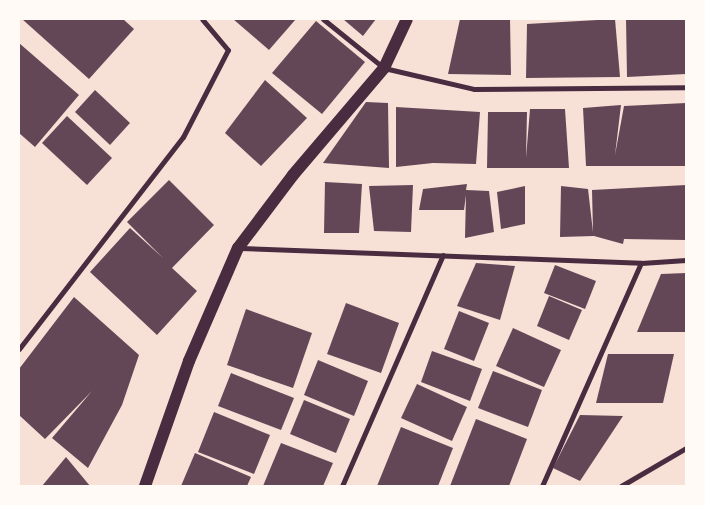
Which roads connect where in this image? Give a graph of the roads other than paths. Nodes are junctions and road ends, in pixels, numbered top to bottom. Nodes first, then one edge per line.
1 (202, 19) edge
2 (323, 19) edge
3 (407, 19) edge
4 (384, 68) junction
5 (686, 87) edge
6 (238, 248) junction
7 (443, 255) junction
8 (686, 260) edge
9 (641, 263) junction
10 (19, 349) edge
11 (686, 448) edge
12 (146, 486) edge
13 (342, 486) edge
14 (542, 486) edge
15 (621, 486) edge

1 - 10 street
2 - 4 street
3 - 4 main road
4 - 5 street
4 - 6 main road
6 - 7 street
6 - 12 main road
7 - 9 street
7 - 13 street
8 - 9 street
9 - 14 street
11 - 15 street

